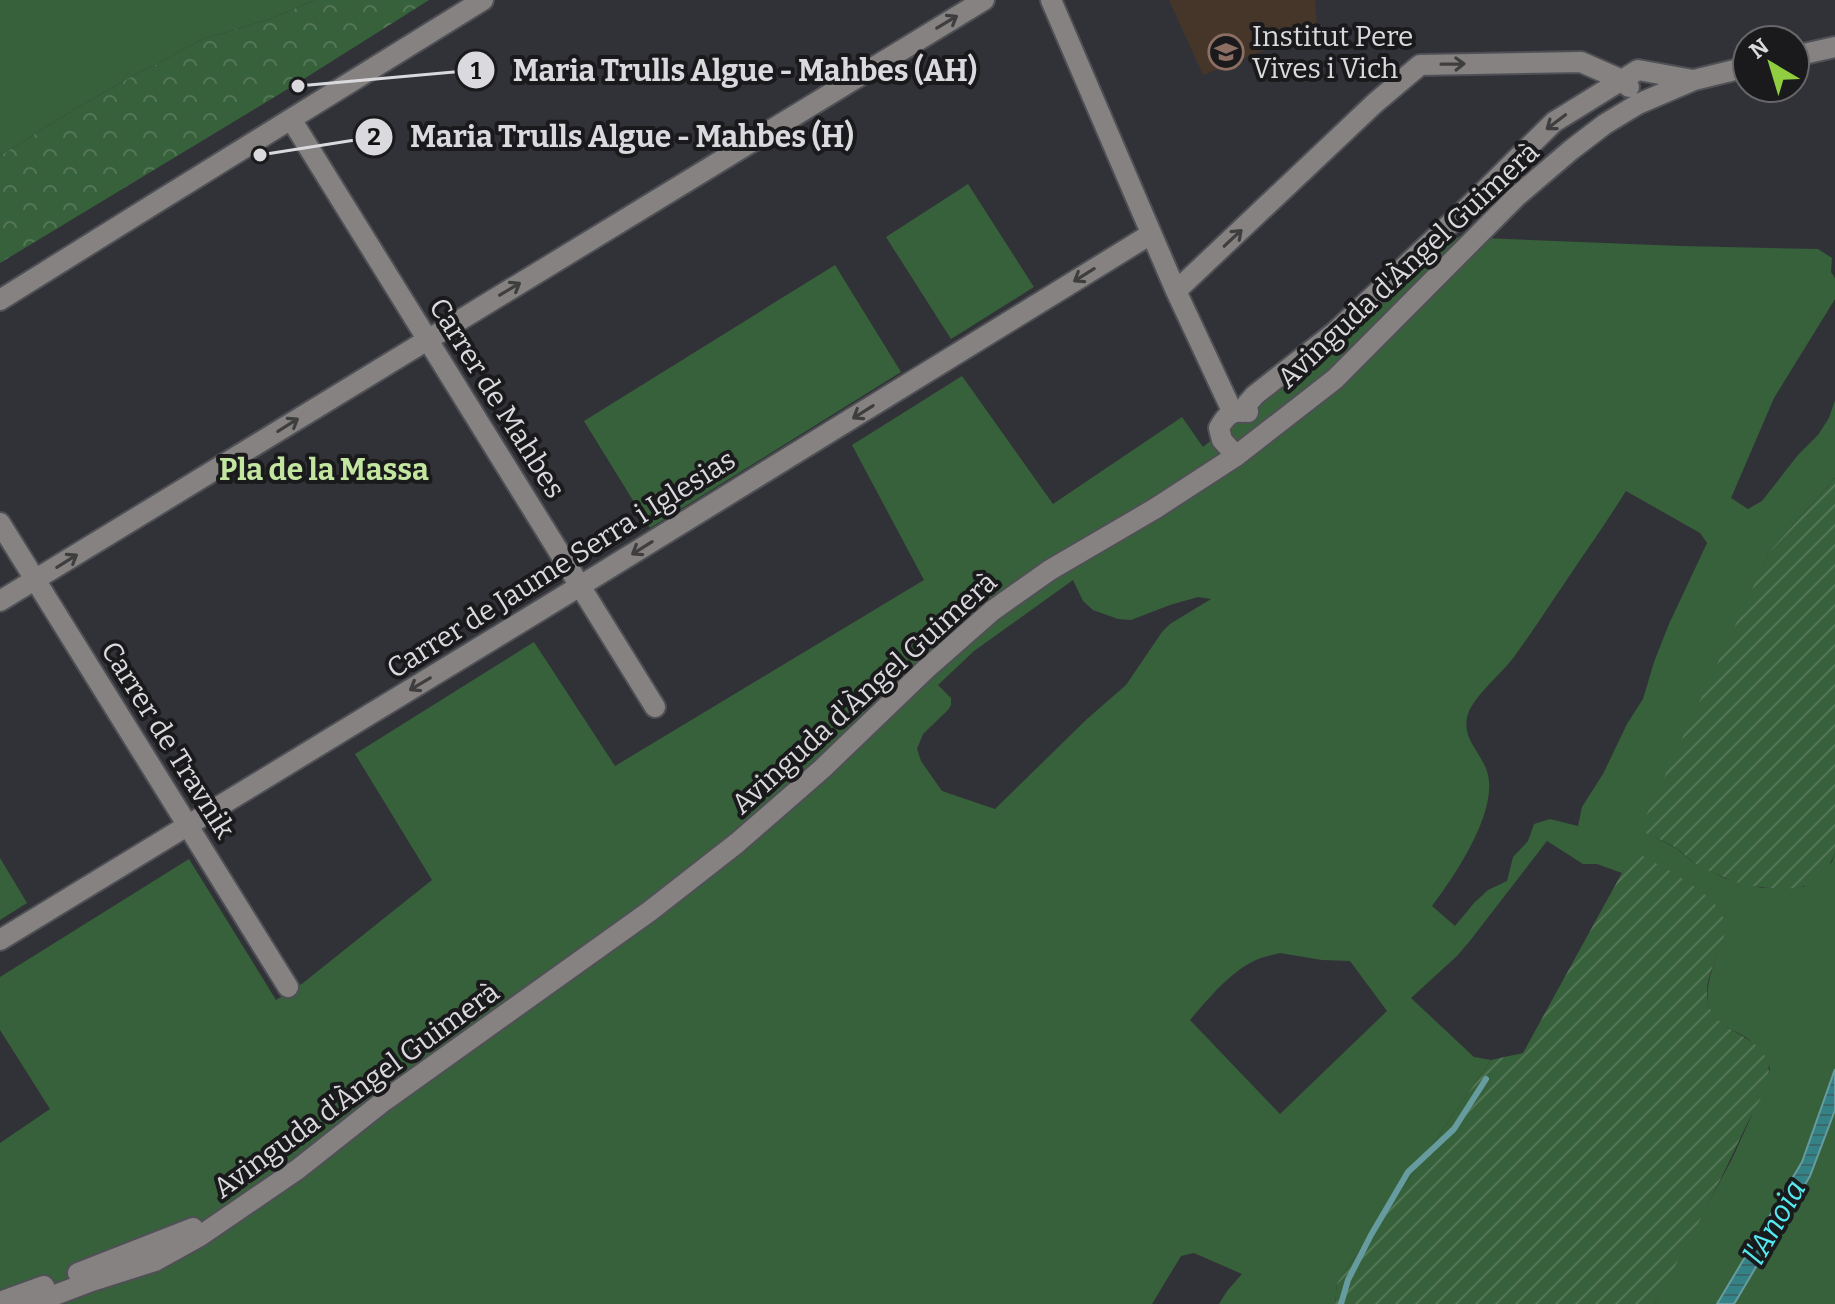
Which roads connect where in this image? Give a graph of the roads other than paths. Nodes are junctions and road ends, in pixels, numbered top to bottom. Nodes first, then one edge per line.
1 (483, 0) edge
2 (984, 0) edge
3 (1051, 0) edge
4 (1835, 47) edge
5 (1811, 52) edge
6 (1731, 71) edge
7 (1622, 80) junction
8 (1694, 80) junction
9 (1638, 104) junction
10 (291, 119) junction
11 (1151, 234) junction
12 (1176, 291) junction
13 (0, 300) edge
14 (427, 339) junction
15 (1240, 413) junction
16 (1269, 432) junction
17 (1236, 456) junction
18 (0, 523) edge
19 (35, 580) junction
20 (580, 586) junction
21 (0, 601) edge
22 (655, 707) dead end
23 (188, 826) junction
24 (0, 940) edge
25 (288, 987) dead end
26 (242, 1209) junction
27 (0, 1302) edge
28 (31, 1304) edge

1 - 10 street
14 -> 2 street
3 - 11 street
4 - 5 street
6 - 8 street, Avinguda d'Àngel Guimerà
7 - 8 street
7 - 9 street
12 -> 7 street
7 -> 15 street, Avinguda d'Àngel Guimerà
8 - 9 street, Avinguda d'Àngel Guimerà
9 - 16 street, Avinguda d'Àngel Guimerà
10 - 13 street
10 - 14 street, Carrer de Mahbes
11 - 12 street
11 -> 20 street, Carrer de Jaume Serra i Iglesias
12 - 15 street
19 -> 14 street
14 - 20 street, Carrer de Mahbes
15 - 16 street
15 - 17 street
16 - 17 street, Avinguda d'Àngel Guimerà
17 - 26 street, Avinguda d'Àngel Guimerà
18 - 19 street, Carrer de Travnik
19 - 21 street
19 - 23 street, Carrer de Travnik
20 - 22 street, Carrer de Mahbes
20 -> 23 street, Carrer de Jaume Serra i Iglesias
23 - 24 street, Carrer de Jaume Serra i Iglesias
23 - 25 street, Carrer de Travnik
26 - 27 street
26 - 28 street, Avinguda d'Àngel Guimerà

